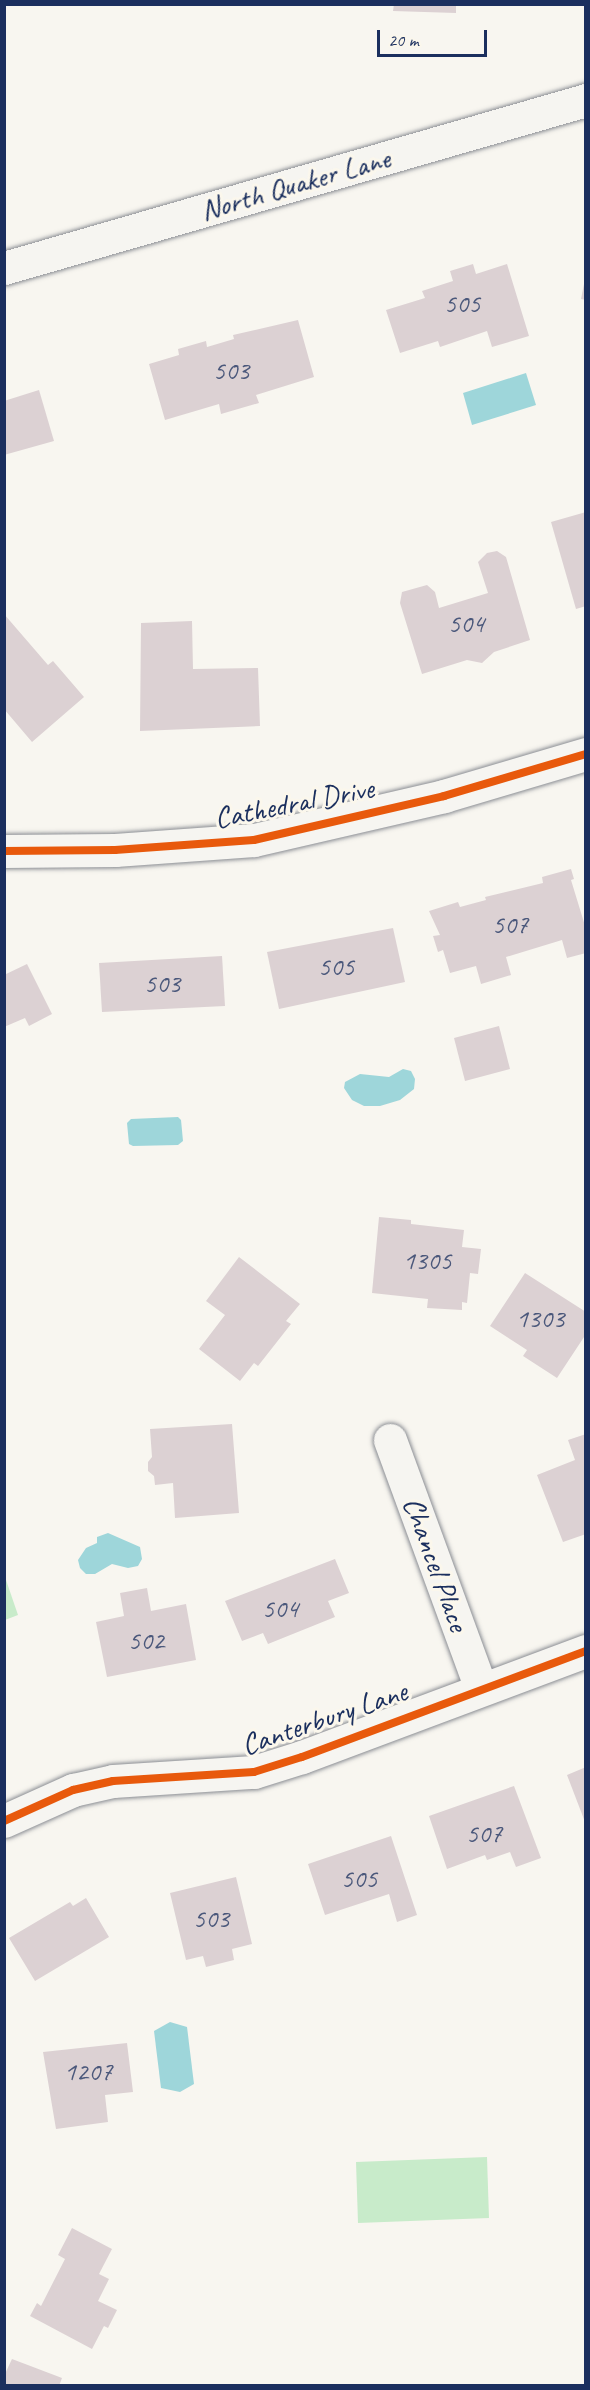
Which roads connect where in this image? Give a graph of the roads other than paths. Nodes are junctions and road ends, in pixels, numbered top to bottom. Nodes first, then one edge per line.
1 (585, 100) edge
2 (4, 268) edge
3 (585, 754) edge
4 (4, 851) edge
5 (390, 1440) dead end
6 (585, 1651) edge
7 (481, 1688) junction
8 (4, 1821) edge

1 - 2 street, North Quaker Lane
3 - 4 street, Cathedral Drive
5 - 7 street, Chancel Place
6 - 7 street, Canterbury Lane
7 - 8 street, Canterbury Lane

